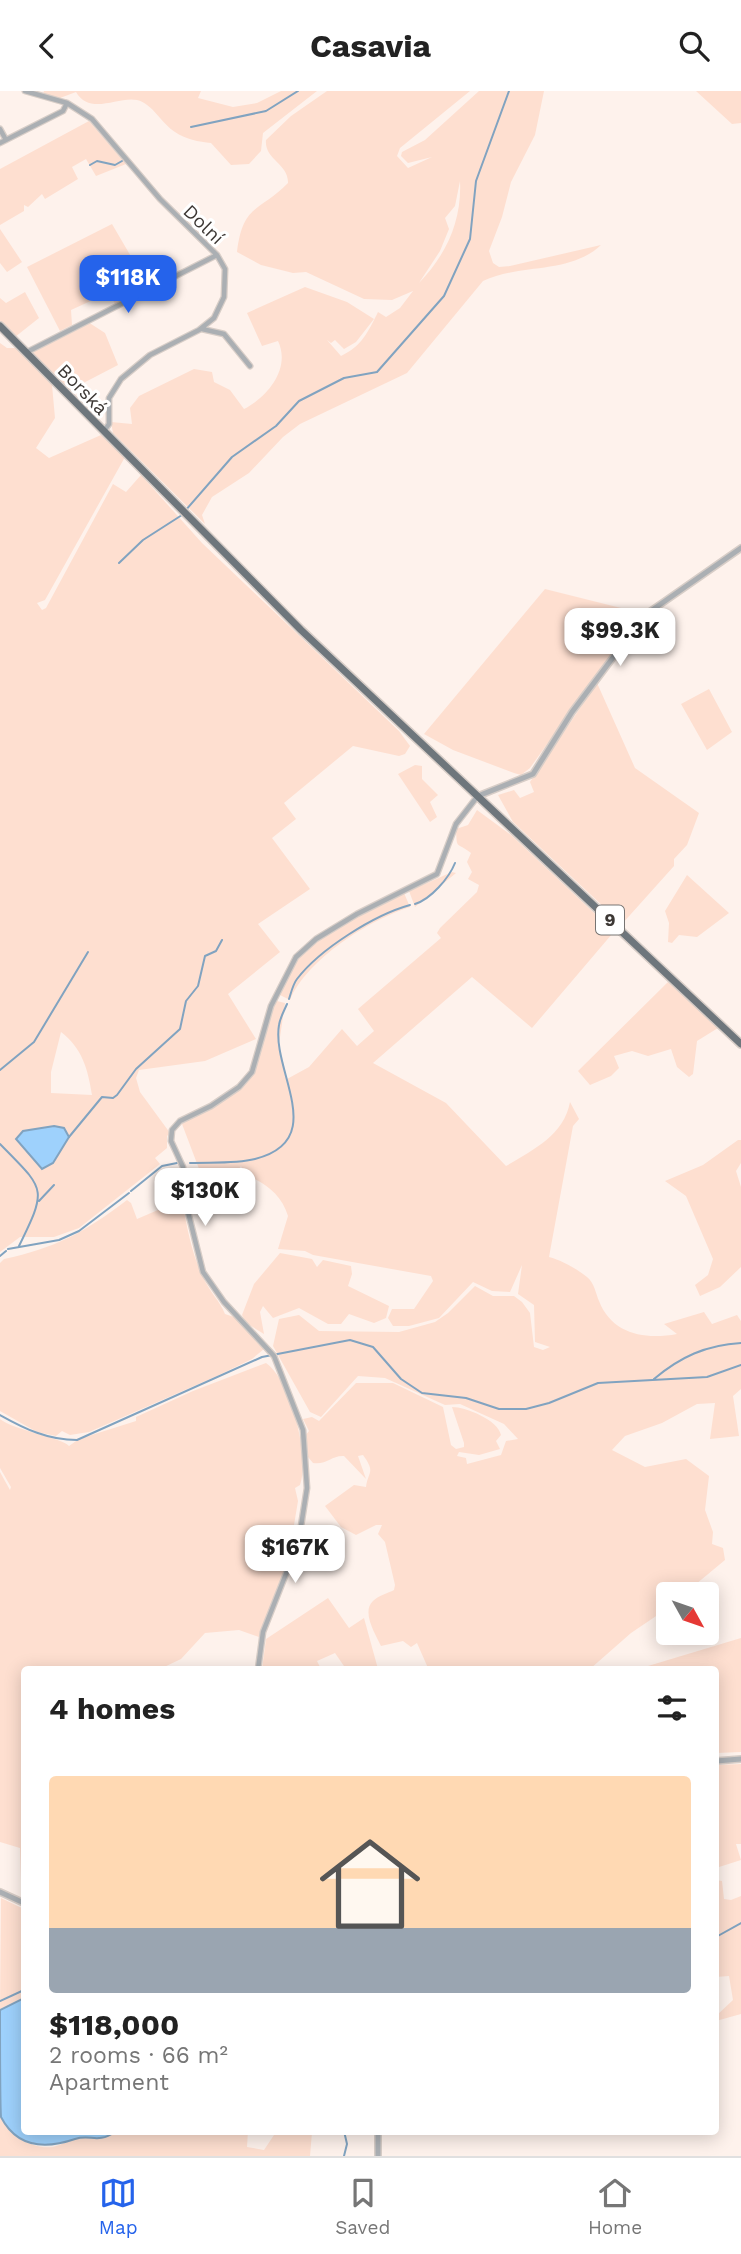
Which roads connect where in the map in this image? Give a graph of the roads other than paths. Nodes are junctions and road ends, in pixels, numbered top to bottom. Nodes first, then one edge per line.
1 (25, 91) edge
2 (67, 103) junction
3 (0, 129) edge
4 (6, 140) junction
5 (0, 143) edge
6 (218, 255) junction
7 (0, 325) edge
8 (202, 329) junction
9 (26, 352) junction
10 (250, 366) dead end
11 (103, 432) junction
12 (741, 548) edge
13 (478, 796) junction
14 (741, 1044) edge
15 (258, 1666) edge
16 (741, 1759) edge
17 (719, 1761) edge
18 (0, 1892) edge
19 (21, 1902) edge
20 (378, 2135) edge
21 (378, 2156) edge

1 - 2 street, Dolní
2 - 4 street
2 - 6 street, Dolní
3 - 4 street
4 - 5 street
6 - 8 street, Dolní
6 - 9 street
7 - 9 main road, Borská / 9
8 - 10 street
8 - 11 street, Dolní
9 - 11 main road, Borská / 9
11 - 13 main road, Borská / 9
12 - 13 street
13 - 14 main road, 9
13 - 15 street
16 - 17 street
18 - 19 street
20 - 21 street

